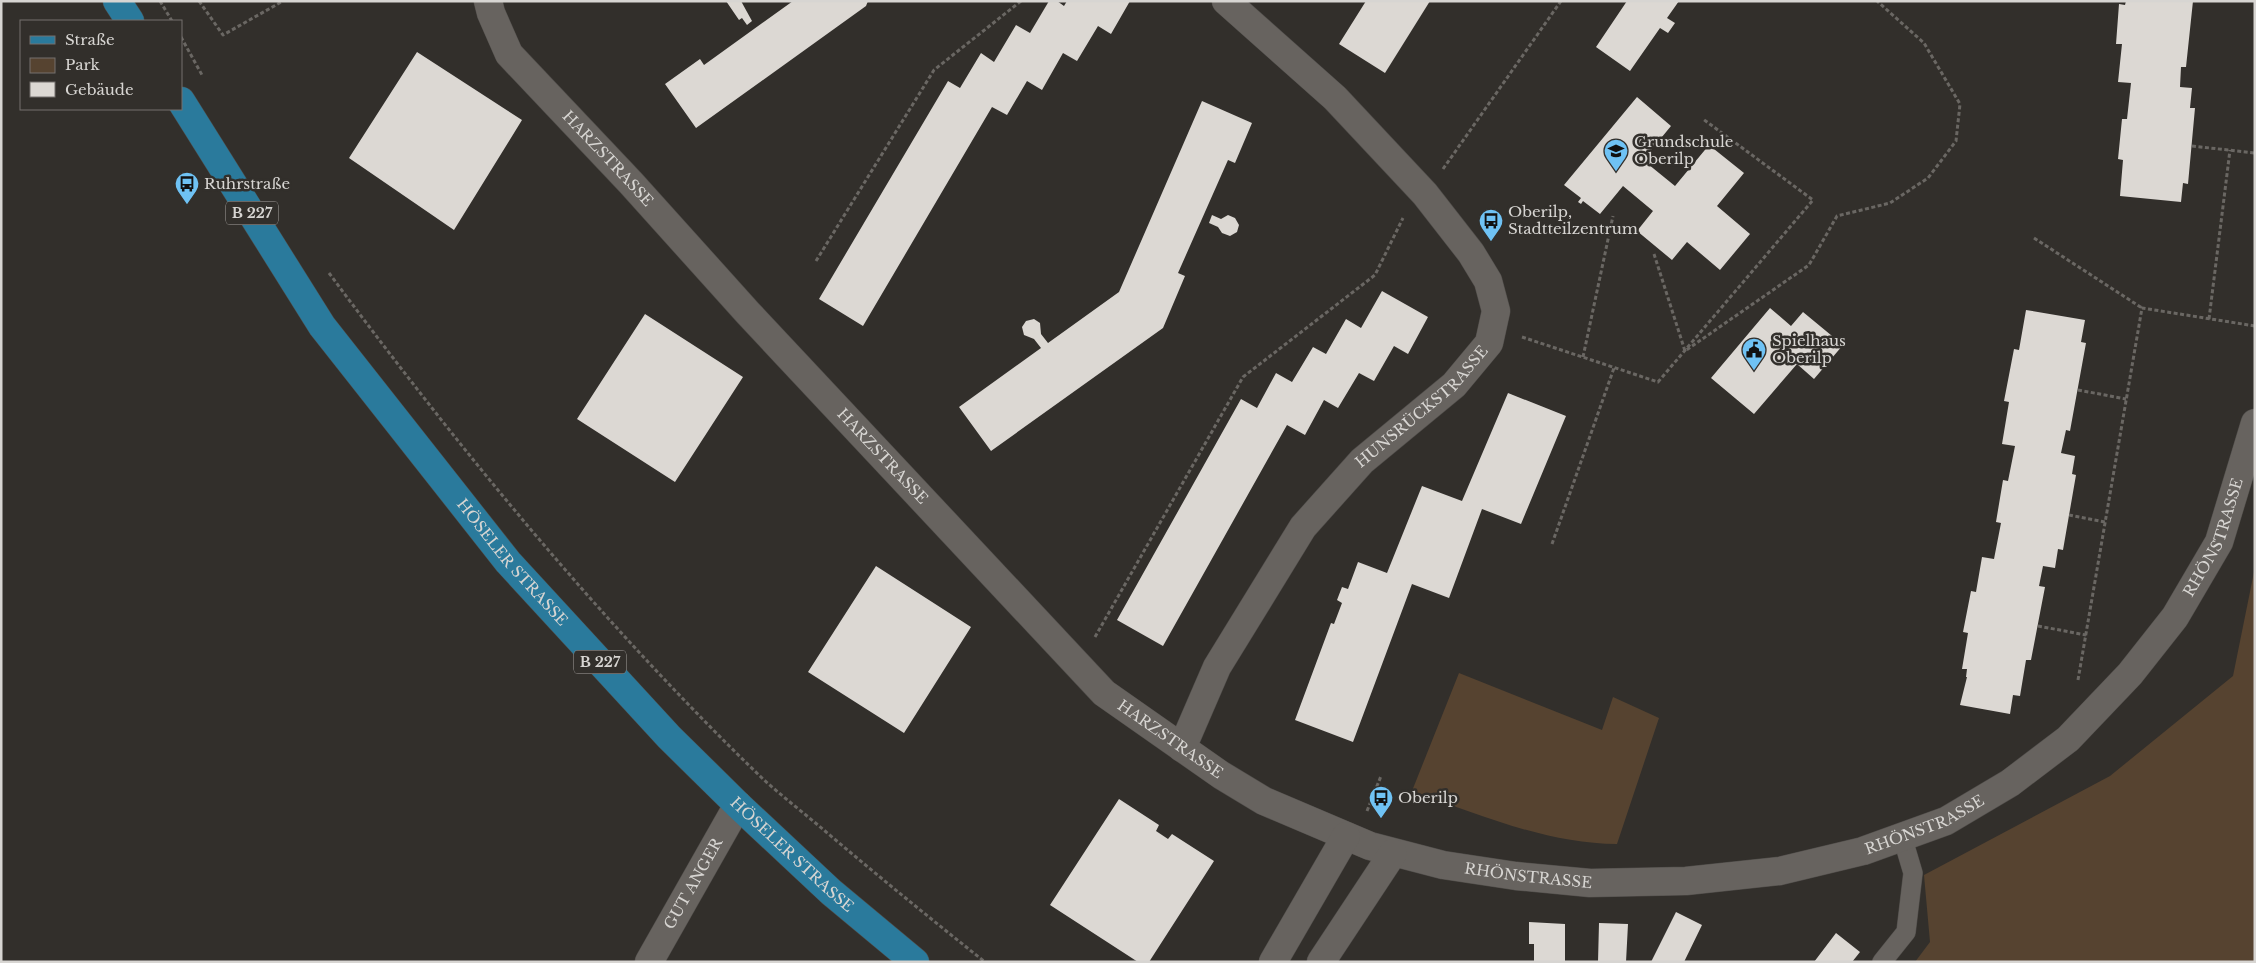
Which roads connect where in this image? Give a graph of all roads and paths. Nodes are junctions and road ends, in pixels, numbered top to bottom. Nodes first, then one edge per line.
1 (117, 1) edge
2 (160, 1) edge
3 (199, 1) edge
4 (283, 1) edge
5 (488, 1) edge
6 (1021, 1) edge
7 (1226, 1) edge
8 (1561, 1) edge
9 (1876, 1) edge
10 (129, 20) edge
11 (171, 20) edge
12 (182, 39) edge
13 (204, 80) dead end
14 (182, 103) edge
15 (1703, 119) dead end
16 (2192, 146) dead end
17 (2230, 150) junction
18 (2255, 153) edge
19 (1422, 190) junction
20 (1614, 216) dead end
21 (2034, 238) dead end
22 (1654, 254) dead end
23 (816, 261) dead end
24 (326, 269) dead end
25 (2142, 308) junction
26 (2209, 319) junction
27 (2255, 326) edge
28 (1493, 327) junction
29 (1685, 351) junction
30 (1584, 358) junction
31 (1614, 368) junction
32 (2078, 390) dead end
33 (2126, 398) junction
34 (2254, 425) edge
35 (2069, 515) dead end
36 (2105, 522) junction
37 (1552, 544) dead end
38 (2038, 626) dead end
39 (2086, 635) junction
40 (1079, 666) junction
41 (2078, 682) dead end
42 (1182, 748) junction
43 (1381, 776) dead end
44 (738, 805) junction
45 (1368, 807) dead end
46 (1902, 836) junction
47 (1370, 845) junction
48 (649, 962) edge
49 (915, 962) edge
50 (985, 962) edge
51 (1273, 962) edge
52 (1321, 962) edge
53 (1882, 962) edge

1 - 10 main road
2 - 11 path
3 - 4 path
5 - 40 street, HARZSTRASSE
6 - 23 path
7 - 19 street, HUNSRÜCKSTRASSE
8 - 19 path
9 - 29 path
12 - 13 path
14 - 44 main road, HÖSELER STRASSE / B 227
15 - 29 path
16 - 17 path
17 - 18 path
17 - 26 path
19 - 28 street, HUNSRÜCKSTRASSE
19 - 40 path
20 - 30 path
21 - 25 path
22 - 29 path
24 - 50 path
25 - 26 path
25 - 33 path
26 - 27 path
28 - 30 path
28 - 42 street, HUNSRÜCKSTRASSE
29 - 31 path
30 - 31 path
31 - 37 path
32 - 33 path
33 - 36 path
34 - 46 street, RHÖNSTRASSE
35 - 36 path
36 - 39 path
38 - 39 path
39 - 41 path
40 - 42 street, HARZSTRASSE
42 - 47 street, HARZSTRASSE
43 - 45 path
44 - 48 street, GUT ANGER
44 - 49 main road, HÖSELER STRASSE / B 227
46 - 47 street, RHÖNSTRASSE
46 - 53 lane
47 - 51 street
47 - 52 street

